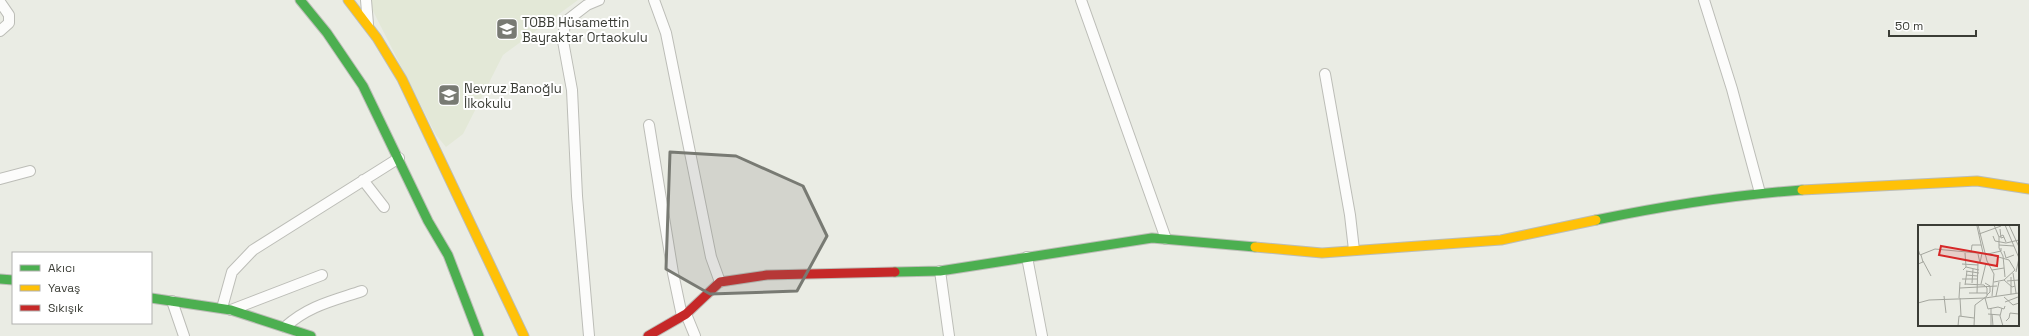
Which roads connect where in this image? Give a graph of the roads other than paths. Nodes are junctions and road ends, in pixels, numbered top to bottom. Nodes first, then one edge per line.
1 (300, 0) edge
2 (348, 0) edge
3 (366, 0) edge
4 (600, 0) edge
5 (654, 0) edge
6 (1081, 0) edge
7 (1704, 0) edge
8 (0, 2) edge
9 (368, 26) junction
10 (0, 31) edge
11 (1325, 74) dead end
12 (649, 125) dead end
13 (399, 158) junction
14 (30, 171) dead end
15 (0, 179) edge
16 (363, 180) junction
17 (2029, 189) edge
18 (1760, 193) junction
19 (384, 207) dead end
20 (1166, 239) junction
21 (1354, 250) junction
22 (1027, 258) junction
23 (940, 271) junction
24 (322, 275) dead end
25 (0, 279) edge
26 (12, 280) edge
27 (720, 282) junction
28 (362, 291) dead end
29 (152, 298) edge
30 (172, 301) junction
31 (227, 309) junction
32 (684, 315) junction
33 (285, 327) junction
34 (184, 336) edge
35 (310, 336) edge
36 (479, 336) edge
37 (524, 336) edge
38 (589, 336) edge
39 (648, 336) edge
40 (695, 336) edge
41 (950, 336) edge
42 (1042, 336) edge

1 - 13 street
2 - 9 street
3 - 9 street
4 - 38 street
5 - 27 street
6 - 20 street
7 - 18 street
8 - 10 street
9 - 37 street
11 - 21 street
12 - 32 street
13 - 16 street
13 - 36 street
14 - 15 street
16 - 19 street
16 - 31 street
17 - 18 street
18 - 21 street
20 - 21 street
20 - 22 street
22 - 23 street
22 - 42 street
23 - 27 street
23 - 41 street
24 - 31 street
25 - 26 street
27 - 32 street
28 - 33 street
29 - 30 street
30 - 31 street
30 - 34 street
31 - 33 street
32 - 39 street
32 - 40 street
33 - 35 street

